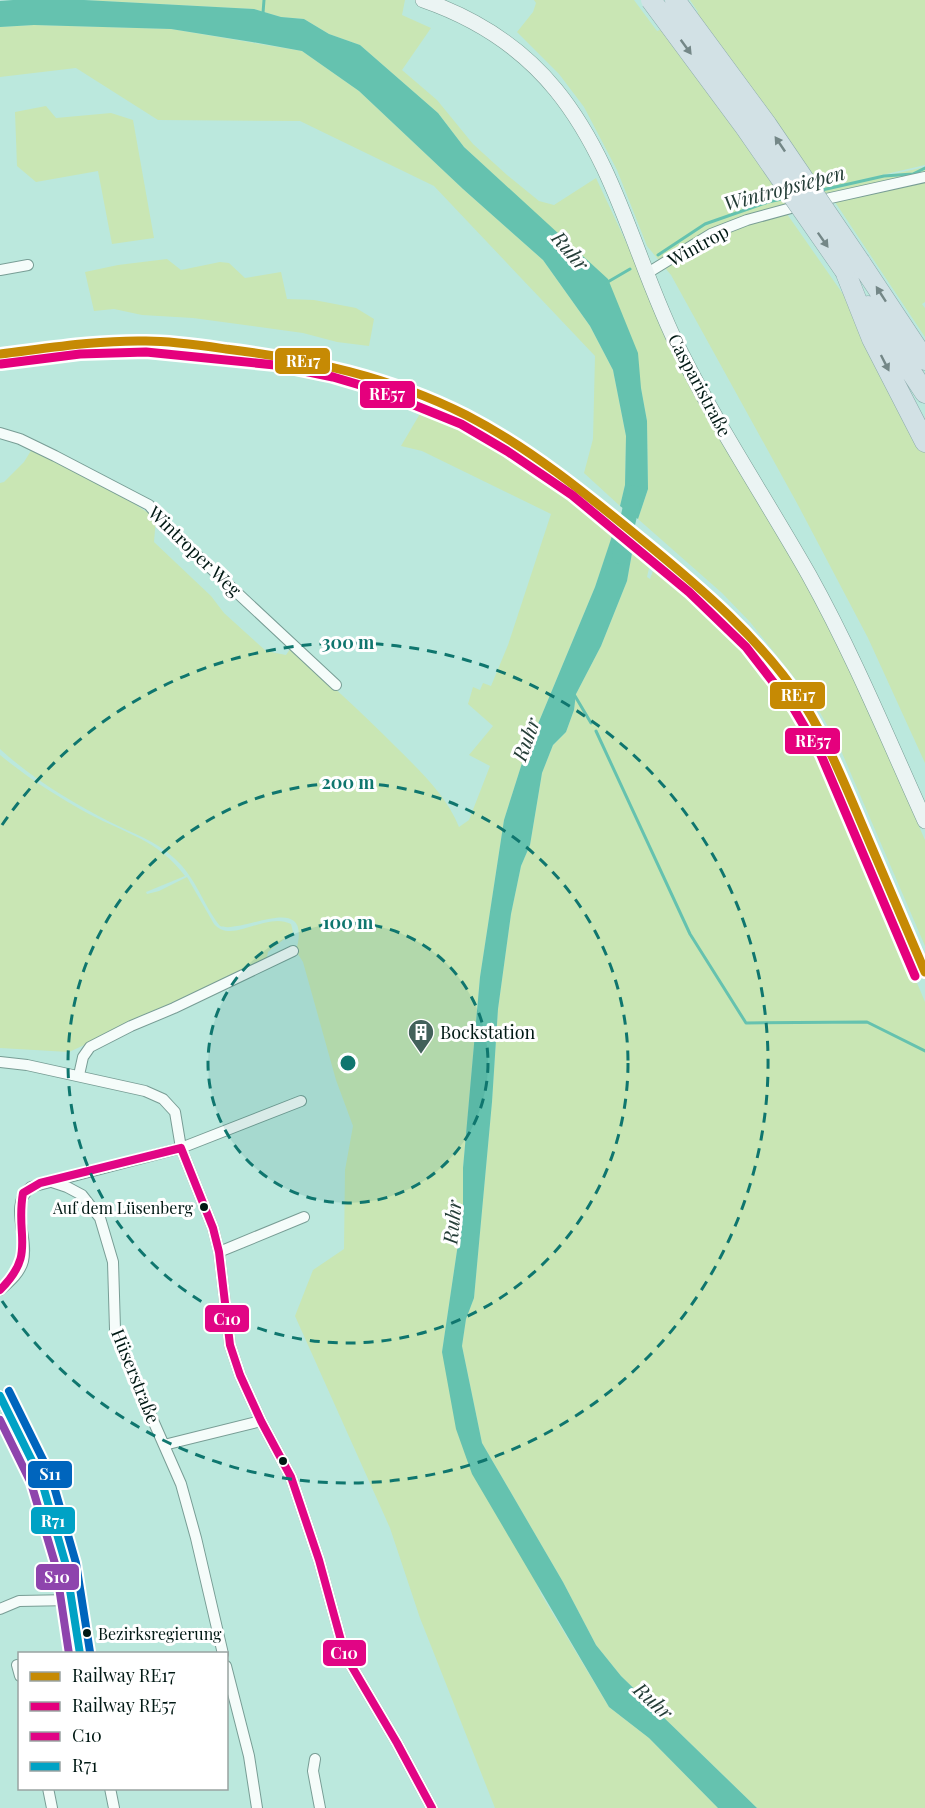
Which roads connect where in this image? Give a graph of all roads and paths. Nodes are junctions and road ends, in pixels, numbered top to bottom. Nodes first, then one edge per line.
1 (423, 0) edge
2 (651, 0) edge
3 (675, 0) edge
4 (925, 177) edge
5 (28, 265) dead end
6 (852, 266) junction
7 (0, 270) edge
8 (646, 274) junction
9 (925, 360) edge
10 (925, 393) edge
11 (0, 433) edge
12 (925, 442) edge
13 (336, 685) dead end
14 (925, 821) edge
15 (293, 951) dead end
16 (0, 1062) edge
17 (79, 1075) junction
18 (301, 1101) dead end
19 (181, 1148) junction
20 (49, 1181) junction
21 (304, 1217) dead end
22 (219, 1252) junction
23 (0, 1290) edge
24 (0, 1396) edge
25 (261, 1421) junction
26 (164, 1445) junction
27 (72, 1600) junction
28 (0, 1610) edge
29 (80, 1652) edge
30 (224, 1652) edge
31 (228, 1674) edge
32 (315, 1759) dead end
33 (48, 1790) edge
34 (110, 1790) edge
35 (52, 1808) edge
36 (114, 1808) edge
37 (257, 1808) edge
38 (320, 1808) edge
39 (432, 1808) edge

1 - 8 main road, Casparistraße
2 -> 6 highway, bridge
6 -> 3 highway, bridge
4 - 8 street, Wintrop
5 - 7 street
9 -> 6 highway
6 - 10 highway
6 -> 12 highway
8 - 14 main road, Casparistraße
11 - 13 street, Wintroper Weg
15 - 17 street
16 - 17 street
17 - 19 street
18 - 19 street
19 - 20 street
19 - 22 street
20 - 23 street
20 - 26 street, Hüserstraße
21 - 22 street
22 - 25 street
24 - 27 street
25 - 26 street
25 - 39 street
26 - 30 street, Hüserstraße
27 - 28 street
27 - 29 street
31 - 37 street
32 - 38 street
33 - 35 street
34 - 36 street

